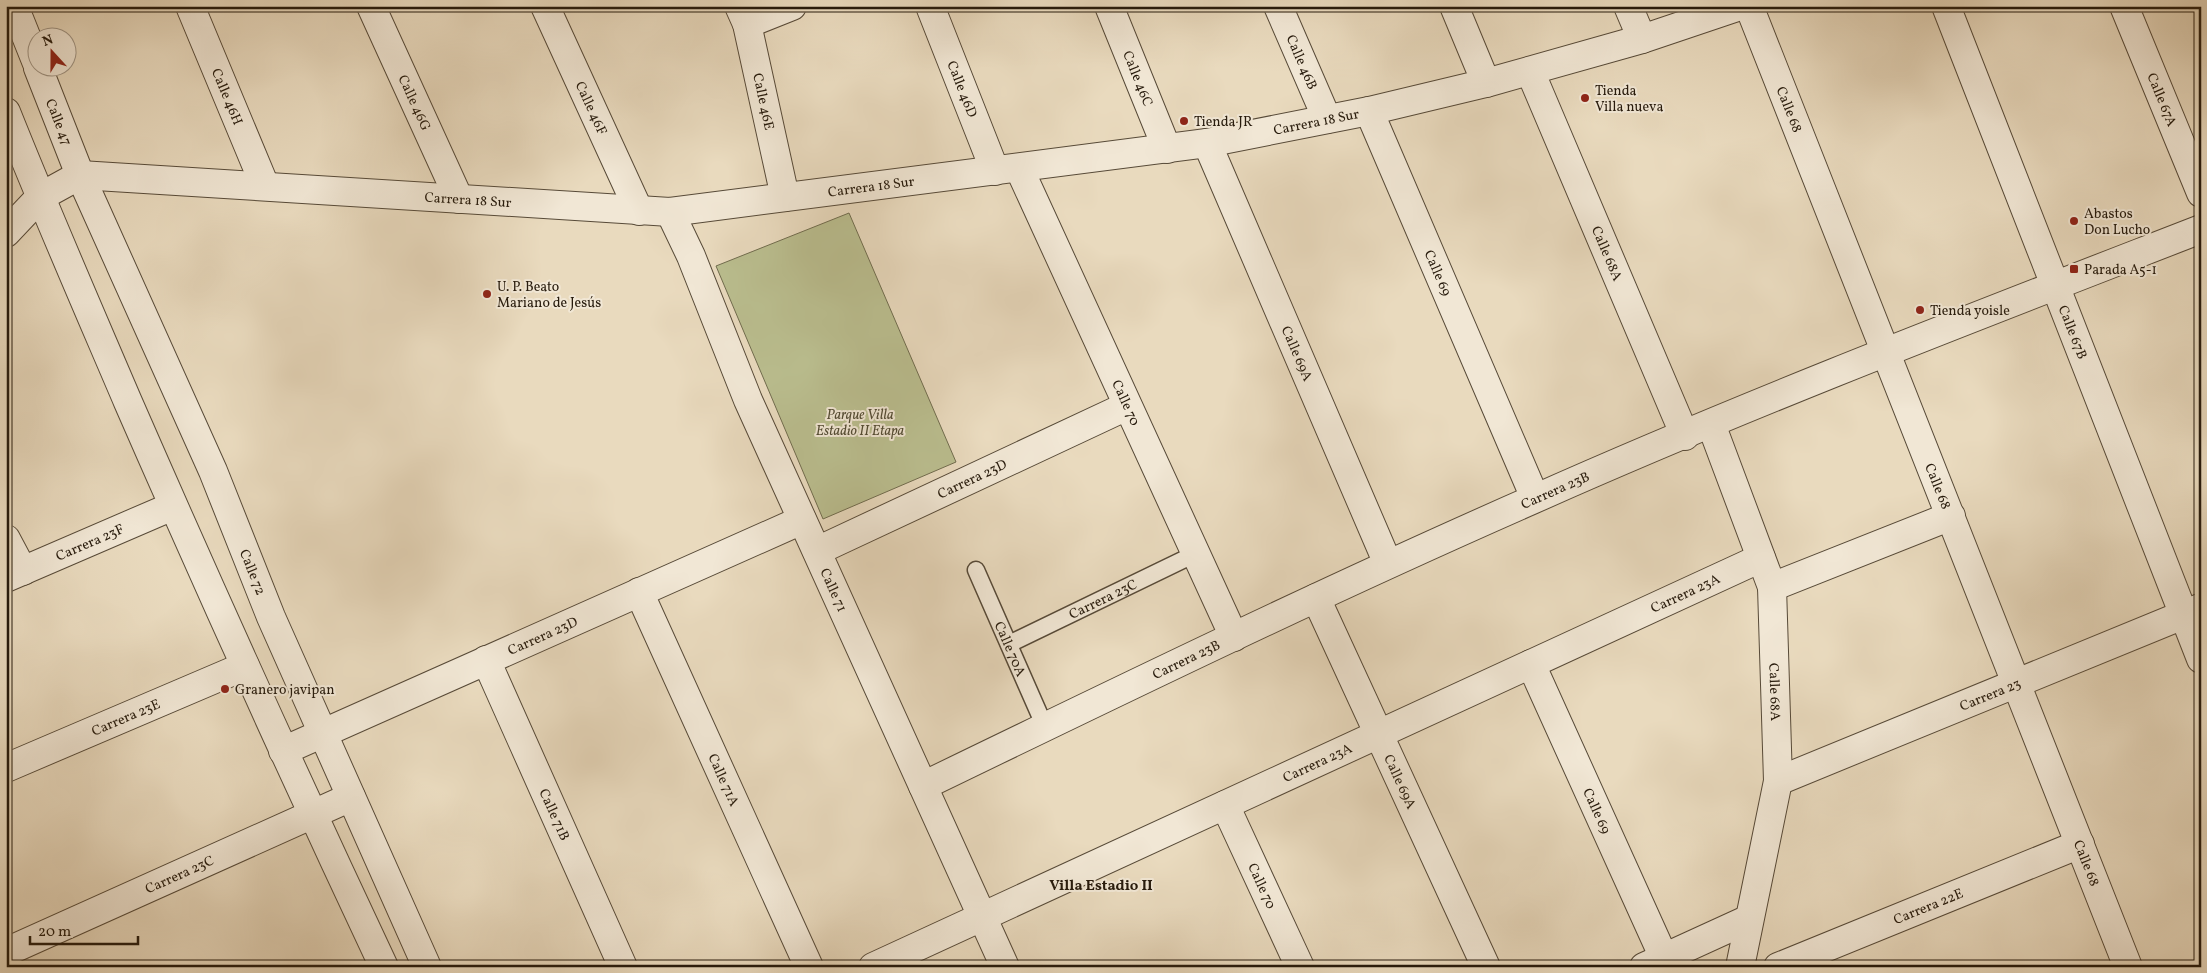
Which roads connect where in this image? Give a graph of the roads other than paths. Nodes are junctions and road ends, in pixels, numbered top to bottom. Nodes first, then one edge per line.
1 (14, 6) edge
2 (190, 6) edge
3 (371, 6) edge
4 (545, 6) edge
5 (792, 6) edge
6 (930, 6) edge
7 (1109, 6) edge
8 (1278, 6) edge
9 (1454, 6) edge
10 (1628, 6) edge
11 (1740, 6) edge
12 (1749, 6) edge
13 (1946, 6) edge
14 (2124, 6) edge
15 (743, 15) edge
16 (1642, 38) junction
17 (28, 42) edge
18 (1530, 71) junction
19 (42, 78) edge
20 (1486, 83) junction
21 (1369, 111) junction
22 (6, 112) edge
23 (1326, 119) junction
24 (1207, 143) junction
25 (1167, 150) junction
26 (1007, 169) junction
27 (80, 175) junction
28 (266, 186) junction
29 (2201, 193) edge
30 (40, 197) junction
31 (785, 197) junction
32 (459, 199) junction
33 (639, 210) junction
34 (670, 212) junction
35 (2201, 229) edge
36 (6, 233) edge
37 (2055, 286) junction
38 (1885, 351) junction
39 (1127, 406) junction
40 (1711, 424) junction
41 (1685, 436) junction
42 (1536, 498) junction
43 (173, 506) junction
44 (1950, 516) junction
45 (802, 520) junction
46 (6, 539) edge
47 (817, 552) junction
48 (1195, 554) junction
49 (1761, 558) junction
50 (1388, 564) junction
51 (976, 570) dead end
52 (14, 574) edge
53 (1772, 587) junction
54 (639, 592) junction
55 (1316, 598) junction
56 (2192, 611) edge
57 (1234, 637) junction
58 (1009, 644) junction
59 (2201, 659) edge
60 (486, 660) junction
61 (1531, 664) junction
62 (245, 666) junction
63 (2017, 683) junction
64 (1045, 727) junction
65 (322, 733) junction
66 (1379, 734) junction
67 (283, 751) junction
68 (6, 768) edge
69 (1778, 781) junction
70 (923, 786) junction
71 (351, 797) junction
72 (1225, 805) junction
73 (312, 815) junction
74 (2080, 844) junction
75 (982, 917) junction
76 (1749, 919) junction
77 (6, 952) edge
78 (1654, 962) edge
79 (384, 967) edge
80 (427, 967) edge
81 (623, 967) edge
82 (810, 967) edge
83 (873, 967) edge
84 (1005, 967) edge
85 (1300, 967) edge
86 (1486, 967) edge
87 (1740, 967) edge
88 (1778, 967) edge
89 (2128, 967) edge

1 - 17 street, Calle 47
2 - 28 street, Calle 46H
3 - 32 street, Calle 46G
4 - 33 street, Calle 46F
5 - 15 street
6 - 26 street, Calle 46D
7 - 25 street, Calle 46C
8 - 23 street, Calle 46B
9 - 20 street
10 - 16 street
11 - 16 street, Carrera 18 Sur
12 - 38 street, Calle 68
13 - 37 street, Calle 67B
14 - 29 street, Calle 67A
15 - 31 street, Calle 46E
16 - 18 street, Carrera 18 Sur
18 - 20 street, Carrera 18 Sur
18 - 41 street, Calle 68A
19 - 27 street, Calle 47
20 - 21 street, Carrera 18 Sur
21 - 23 street, Carrera 18 Sur
21 - 42 street, Calle 69
22 - 30 street
23 - 24 street, Carrera 18 Sur
24 - 25 street, Carrera 18 Sur
24 - 50 street, Calle 69A
25 - 26 street, Carrera 18 Sur
26 - 31 street, Carrera 18 Sur
26 - 39 street, Calle 70
27 - 28 street, Carrera 18 Sur
27 - 30 street
27 - 65 street, Calle 72
28 - 32 street, Carrera 18 Sur
30 - 36 street
30 - 43 street
31 - 34 street, Carrera 18 Sur
32 - 33 street, Carrera 18 Sur
33 - 34 street, Carrera 18 Sur
34 - 45 street, Calle 71
35 - 37 street, Carrera 23B
37 - 38 street, Carrera 23B
37 - 56 street, Calle 67B
38 - 40 street, Carrera 23B
38 - 44 street, Calle 68
39 - 47 street, Carrera 23D
39 - 48 street, Calle 70
40 - 41 street, Carrera 23B
40 - 49 street, Calle 68A
41 - 42 street, Carrera 23B
42 - 50 street, Carrera 23B
43 - 52 street, Carrera 23F
43 - 62 street
44 - 53 street
44 - 63 street, Calle 68
45 - 47 street, Calle 71
45 - 54 street, Carrera 23D
46 - 52 street
47 - 70 street, Calle 71
48 - 57 street, Calle 70
48 - 58 lane, Carrera 23C
49 - 53 street, Calle 68A
49 - 61 street, Carrera 23A
50 - 55 street, Carrera 23B
51 - 58 lane, Calle 70A
53 - 69 street, Calle 68A
54 - 60 street, Carrera 23D
54 - 82 street, Calle 71A
55 - 57 street, Carrera 23B
55 - 66 street, Calle 69A
56 - 59 street, Calle 67B
56 - 63 street, Carrera 23
57 - 64 street, Carrera 23B
58 - 64 lane, Calle 70A
60 - 65 street, Carrera 23D
60 - 81 street, Calle 71B
61 - 66 street, Carrera 23A
61 - 78 street, Calle 69
62 - 67 street
62 - 68 street, Carrera 23E
63 - 69 street, Carrera 23
63 - 74 street, Calle 68
64 - 70 street, Carrera 23B
65 - 67 street, Carrera 23D
65 - 71 street, Calle 72
66 - 72 street, Carrera 23A
66 - 86 street, Calle 69A
67 - 73 street
69 - 76 street, Calle 68A
70 - 75 street, Calle 71
71 - 73 street, Carrera 23C
71 - 80 street, Calle 72
72 - 75 street, Carrera 23A
72 - 85 street, Calle 70
73 - 77 street, Carrera 23C
73 - 79 street
74 - 88 street, Carrera 22E
74 - 89 street, Calle 68
75 - 83 street, Carrera 23A
75 - 84 street, Calle 71
76 - 78 street
76 - 87 street, Calle 68A

